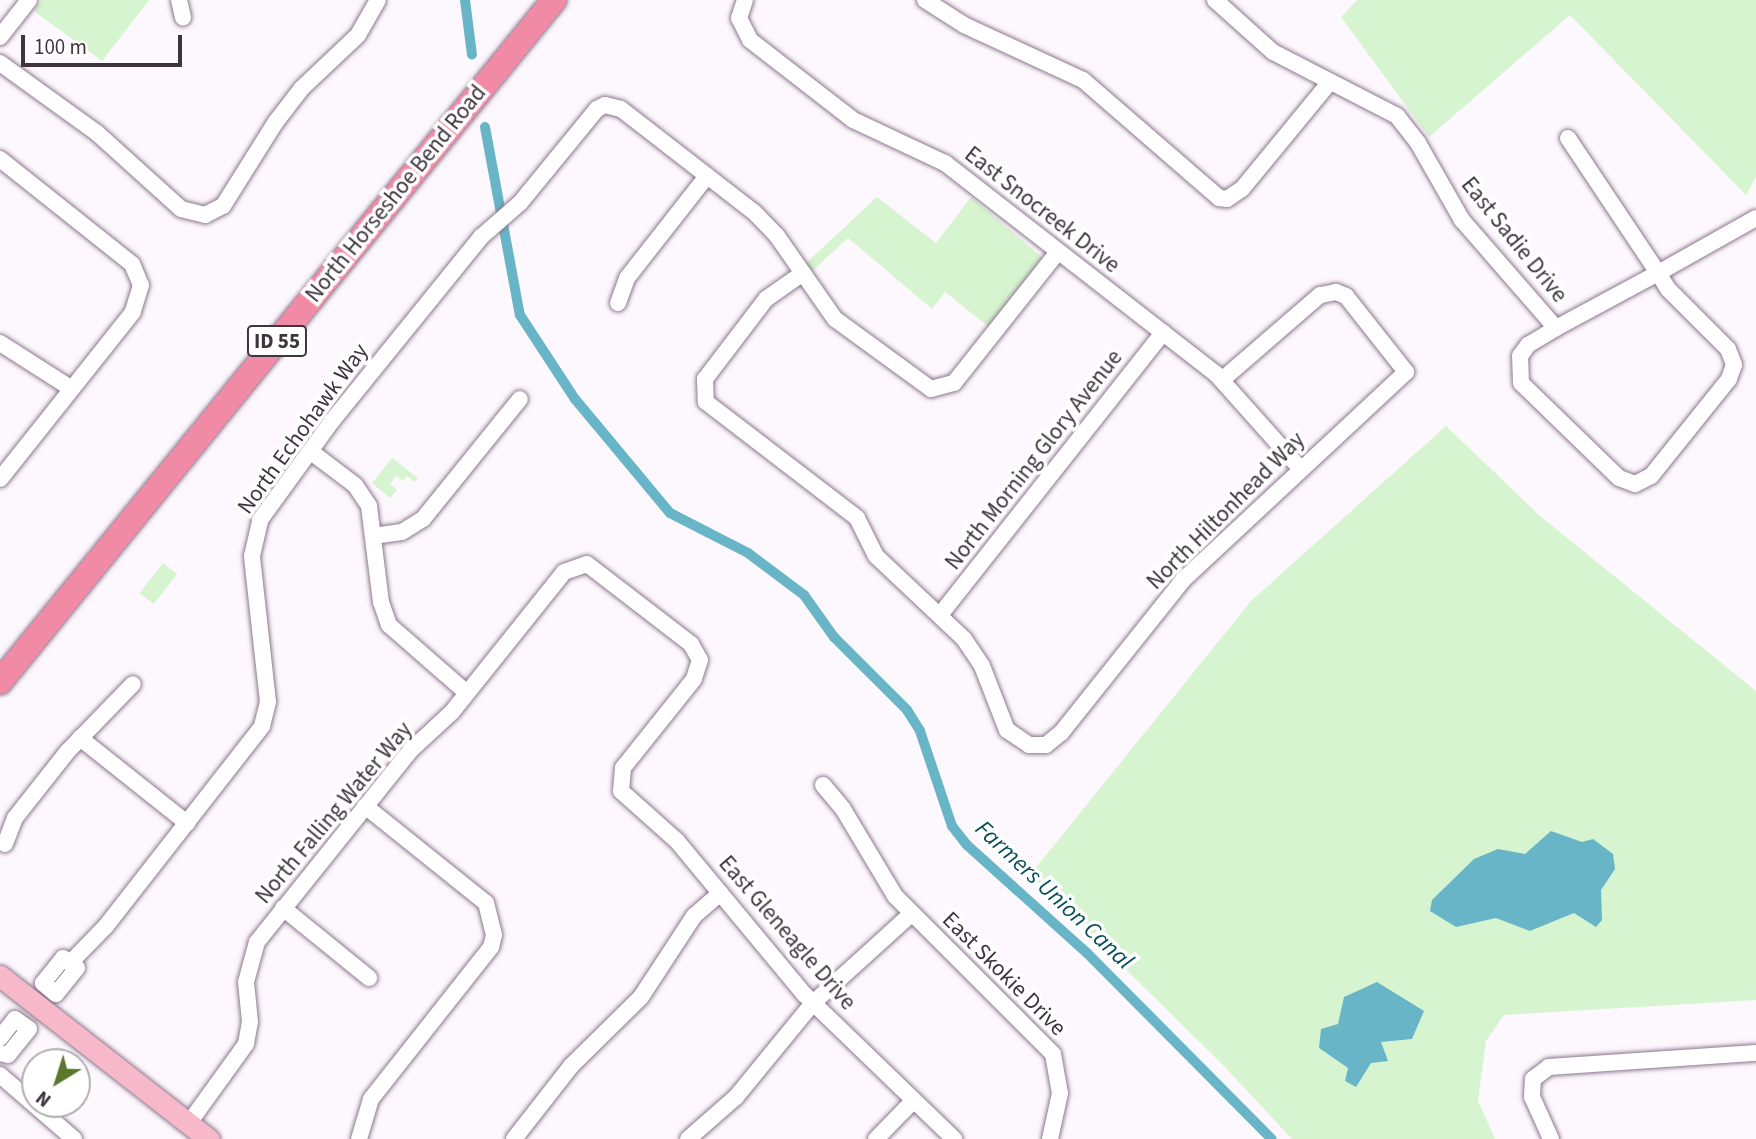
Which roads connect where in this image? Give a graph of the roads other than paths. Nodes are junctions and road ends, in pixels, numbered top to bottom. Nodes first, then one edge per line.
1 (29, 0) edge
2 (178, 0) edge
3 (378, 0) edge
4 (554, 0) edge
5 (745, 0) edge
6 (925, 0) edge
7 (1215, 0) edge
8 (183, 18) dead end
9 (0, 37) edge
10 (0, 63) edge
11 (1329, 83) junction
12 (1568, 138) dead end
13 (0, 159) edge
14 (707, 176) junction
15 (1756, 218) edge
16 (1058, 252) junction
17 (803, 273) junction
18 (1658, 273) junction
19 (618, 303) dead end
20 (1556, 328) junction
21 (1163, 333) junction
22 (0, 343) edge
23 (1222, 380) junction
24 (72, 389) junction
25 (520, 399) dead end
26 (310, 451) junction
27 (1299, 467) junction
28 (0, 478) edge
29 (373, 536) junction
30 (940, 615) junction
31 (0, 682) edge
32 (132, 684) dead end
33 (467, 693) junction
34 (80, 738) junction
35 (619, 783) joint
36 (823, 785) dead end
37 (365, 806) junction
38 (187, 823) junction
39 (5, 844) dead end
40 (720, 893) junction
41 (283, 908) junction
42 (912, 914) junction
43 (0, 976) edge
44 (369, 978) dead end
45 (42, 997) junction
46 (813, 1003) junction
47 (22, 1021) junction
48 (0, 1038) edge
49 (0, 1053) edge
50 (1756, 1053) edge
51 (0, 1075) edge
52 (914, 1100) junction
53 (188, 1123) junction
54 (74, 1139) edge
55 (209, 1139) edge
56 (359, 1139) edge
57 (514, 1139) edge
58 (688, 1139) edge
59 (876, 1139) edge
60 (954, 1139) edge
61 (1050, 1139) edge
62 (1551, 1139) edge

1 - 9 street
2 - 8 street
3 - 10 street
4 - 31 highway, North Horseshoe Bend Road / ID 55
5 - 16 street, East Snocreek Drive
6 - 11 street
7 - 11 street, East Sadie Drive
11 - 20 street, East Sadie Drive
12 - 18 street
13 - 24 street
14 - 17 street
14 - 19 street
14 - 26 street, North Echohawk Way
15 - 18 street
16 - 17 street
16 - 21 street, East Snocreek Drive
17 - 30 street
18 - 20 street
18 - 20 street
21 - 23 street, East Snocreek Drive
21 - 30 street, North Morning Glory Avenue
22 - 24 street
23 - 27 street, East Snocreek Drive
23 - 27 street, North Hiltonhead Way
24 - 28 street
25 - 29 street
26 - 29 street
26 - 38 street, North Echohawk Way
27 - 30 street, North Hiltonhead Way
29 - 33 street
32 - 34 street
33 - 35 street, North Falling Water Way
33 - 37 street, North Falling Water Way
34 - 38 street
34 - 39 street
35 - 40 street, East Gleneagle Drive
36 - 42 street, East Skokie Drive
37 - 41 street, North Falling Water Way
37 - 56 street
38 - 45 street, North Echohawk Way
40 - 46 street, East Gleneagle Drive
40 - 57 street
41 - 44 street
41 - 53 street, North Falling Water Way
42 - 46 street
42 - 61 street, East Skokie Drive
43 - 45 main road
45 - 47 street
45 - 53 main road
46 - 52 street, East Gleneagle Drive
46 - 58 street
47 - 48 street
47 - 49 street
50 - 62 street
51 - 54 street
52 - 59 street
52 - 60 street, East Gleneagle Drive
53 - 55 main road

